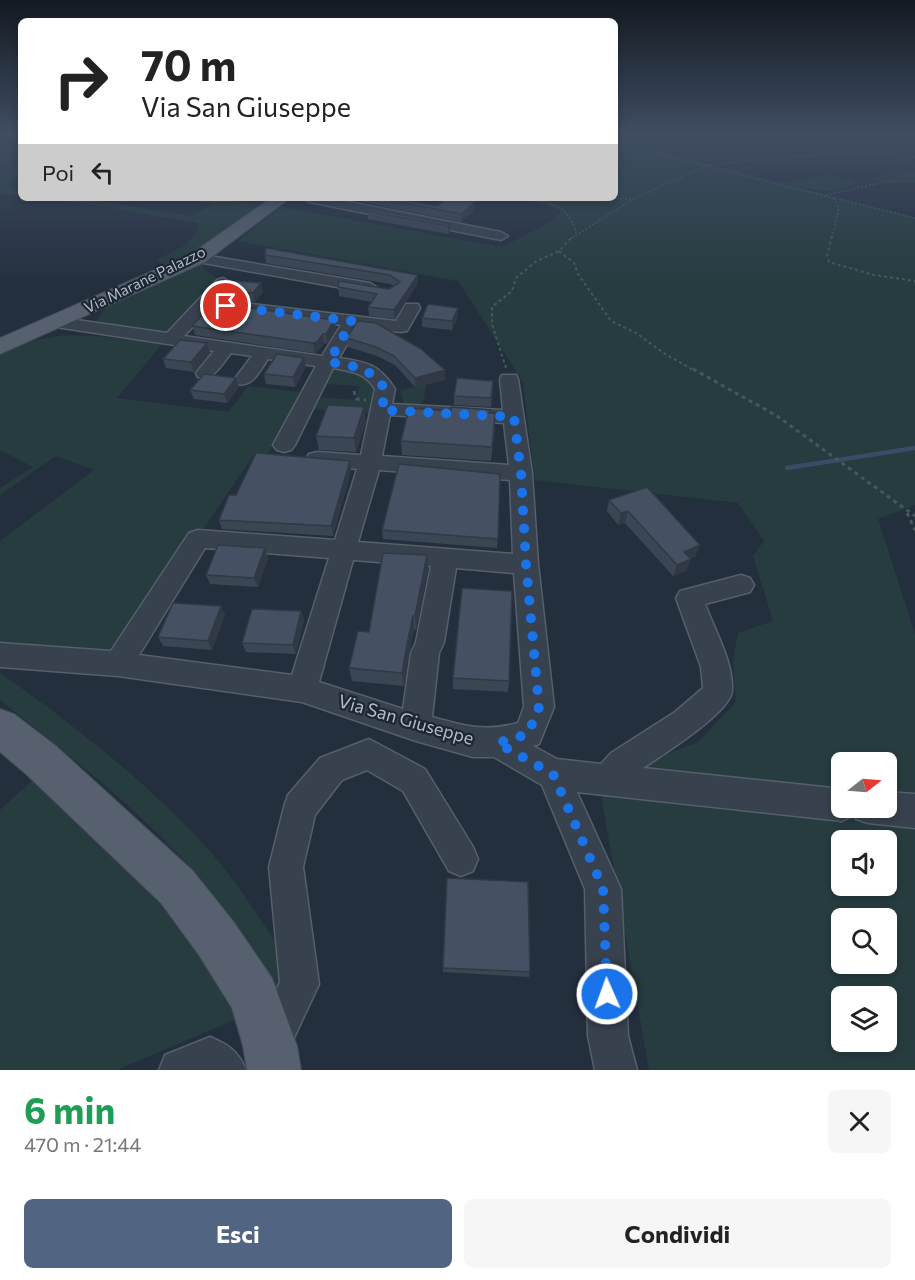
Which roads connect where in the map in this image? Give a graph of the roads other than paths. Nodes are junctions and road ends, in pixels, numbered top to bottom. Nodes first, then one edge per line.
1 (278, 201) edge
2 (324, 201) edge
3 (501, 236) dead end
4 (198, 258) junction
5 (223, 283) dead end
6 (390, 291) edge
7 (206, 304) junction
8 (412, 308) dead end
9 (352, 321) junction
10 (56, 322) junction
11 (171, 339) junction
12 (0, 347) edge
13 (227, 347) junction
14 (264, 352) junction
15 (329, 362) junction
16 (205, 373) edge
17 (509, 379) road end
18 (243, 380) dead end
19 (382, 410) junction
20 (514, 417) junction
21 (284, 445) dead end
22 (305, 458) edge
23 (370, 463) junction
24 (521, 473) junction
25 (344, 550) junction
26 (445, 556) junction
27 (526, 564) junction
28 (741, 585) dead end
29 (0, 655) edge
30 (118, 664) junction
31 (302, 689) junction
32 (0, 727) edge
33 (416, 727) junction
34 (497, 743) junction
35 (553, 774) junction
36 (607, 780) junction
37 (831, 804) edge
38 (897, 809) edge
39 (915, 811) edge
40 (461, 859) dead end
41 (272, 1058) edge
42 (180, 1070) edge
43 (225, 1070) edge
44 (616, 1070) edge

1 - 4 main road, Via Marane Palazzo
2 - 3 street
4 - 6 street
4 - 10 main road, Via Marane Palazzo
5 - 7 street
7 - 9 street
7 - 11 street
8 - 9 street
9 - 15 street
10 - 11 street
10 - 12 main road, Via Marane Palazzo
11 - 13 street
13 - 14 street
13 - 16 street
14 - 15 street
14 - 18 street
15 - 19 street
15 - 21 street
17 - 20 street, Via San Giuseppe
19 - 20 street
19 - 23 street
20 - 24 street, Via San Giuseppe
22 - 23 street
23 - 24 street
23 - 25 street
24 - 27 street, Via San Giuseppe
25 - 26 street
25 - 30 street
25 - 31 street
26 - 27 street
26 - 33 street
27 - 34 street, Via San Giuseppe
28 - 36 street
29 - 30 street, Via San Giuseppe
30 - 31 street, Via San Giuseppe
31 - 33 street, Via San Giuseppe
32 - 41 main road
33 - 34 street, Via San Giuseppe
34 - 35 street
35 - 36 street
35 - 44 street
36 - 37 street
38 - 39 street
40 - 41 street
42 - 43 street

